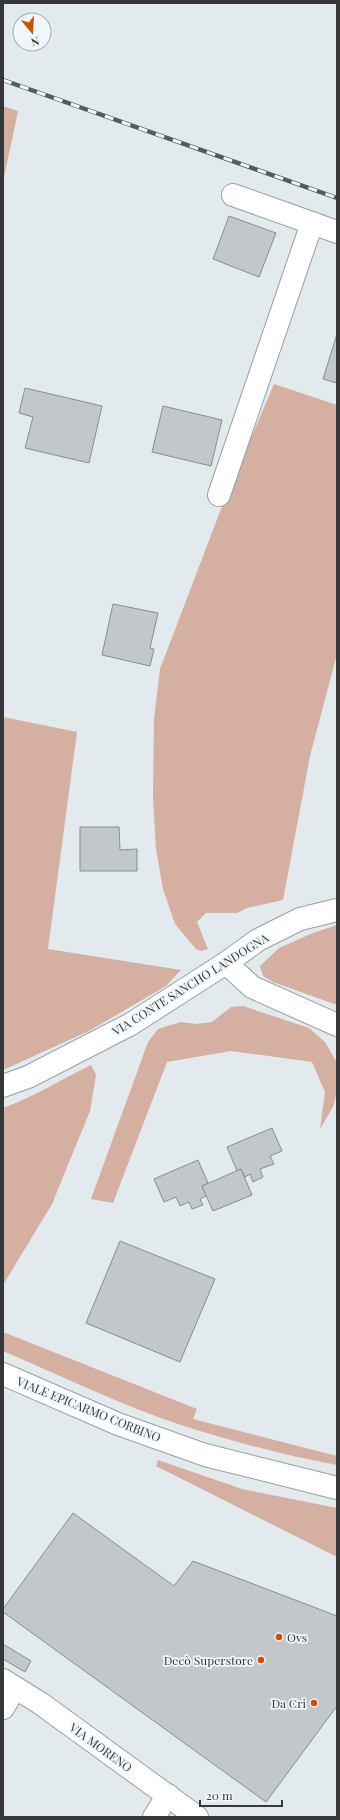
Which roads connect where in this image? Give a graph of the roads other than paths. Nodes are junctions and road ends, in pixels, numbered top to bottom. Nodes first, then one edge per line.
1 (233, 195) dead end
2 (312, 223) junction
3 (337, 232) edge
4 (219, 495) dead end
5 (337, 910) edge
6 (226, 963) junction
7 (337, 1025) edge
8 (3, 1086) edge
9 (3, 1374) edge
10 (337, 1488) edge
11 (9, 1684) edge
12 (3, 1708) edge
13 (168, 1796) junction
14 (154, 1817) edge
15 (197, 1817) edge

1 - 2 main road
2 - 3 main road
2 - 4 main road
5 - 6 main road, VIA CONTE SANCHO LANDOGNA
6 - 7 main road
6 - 8 main road, VIA CONTE SANCHO LANDOGNA
9 - 10 main road, VIALE EPICARMO CORBINO
11 - 12 main road
11 - 13 main road, VIA MORENO
13 - 14 main road
13 - 15 main road, VIA MORENO

